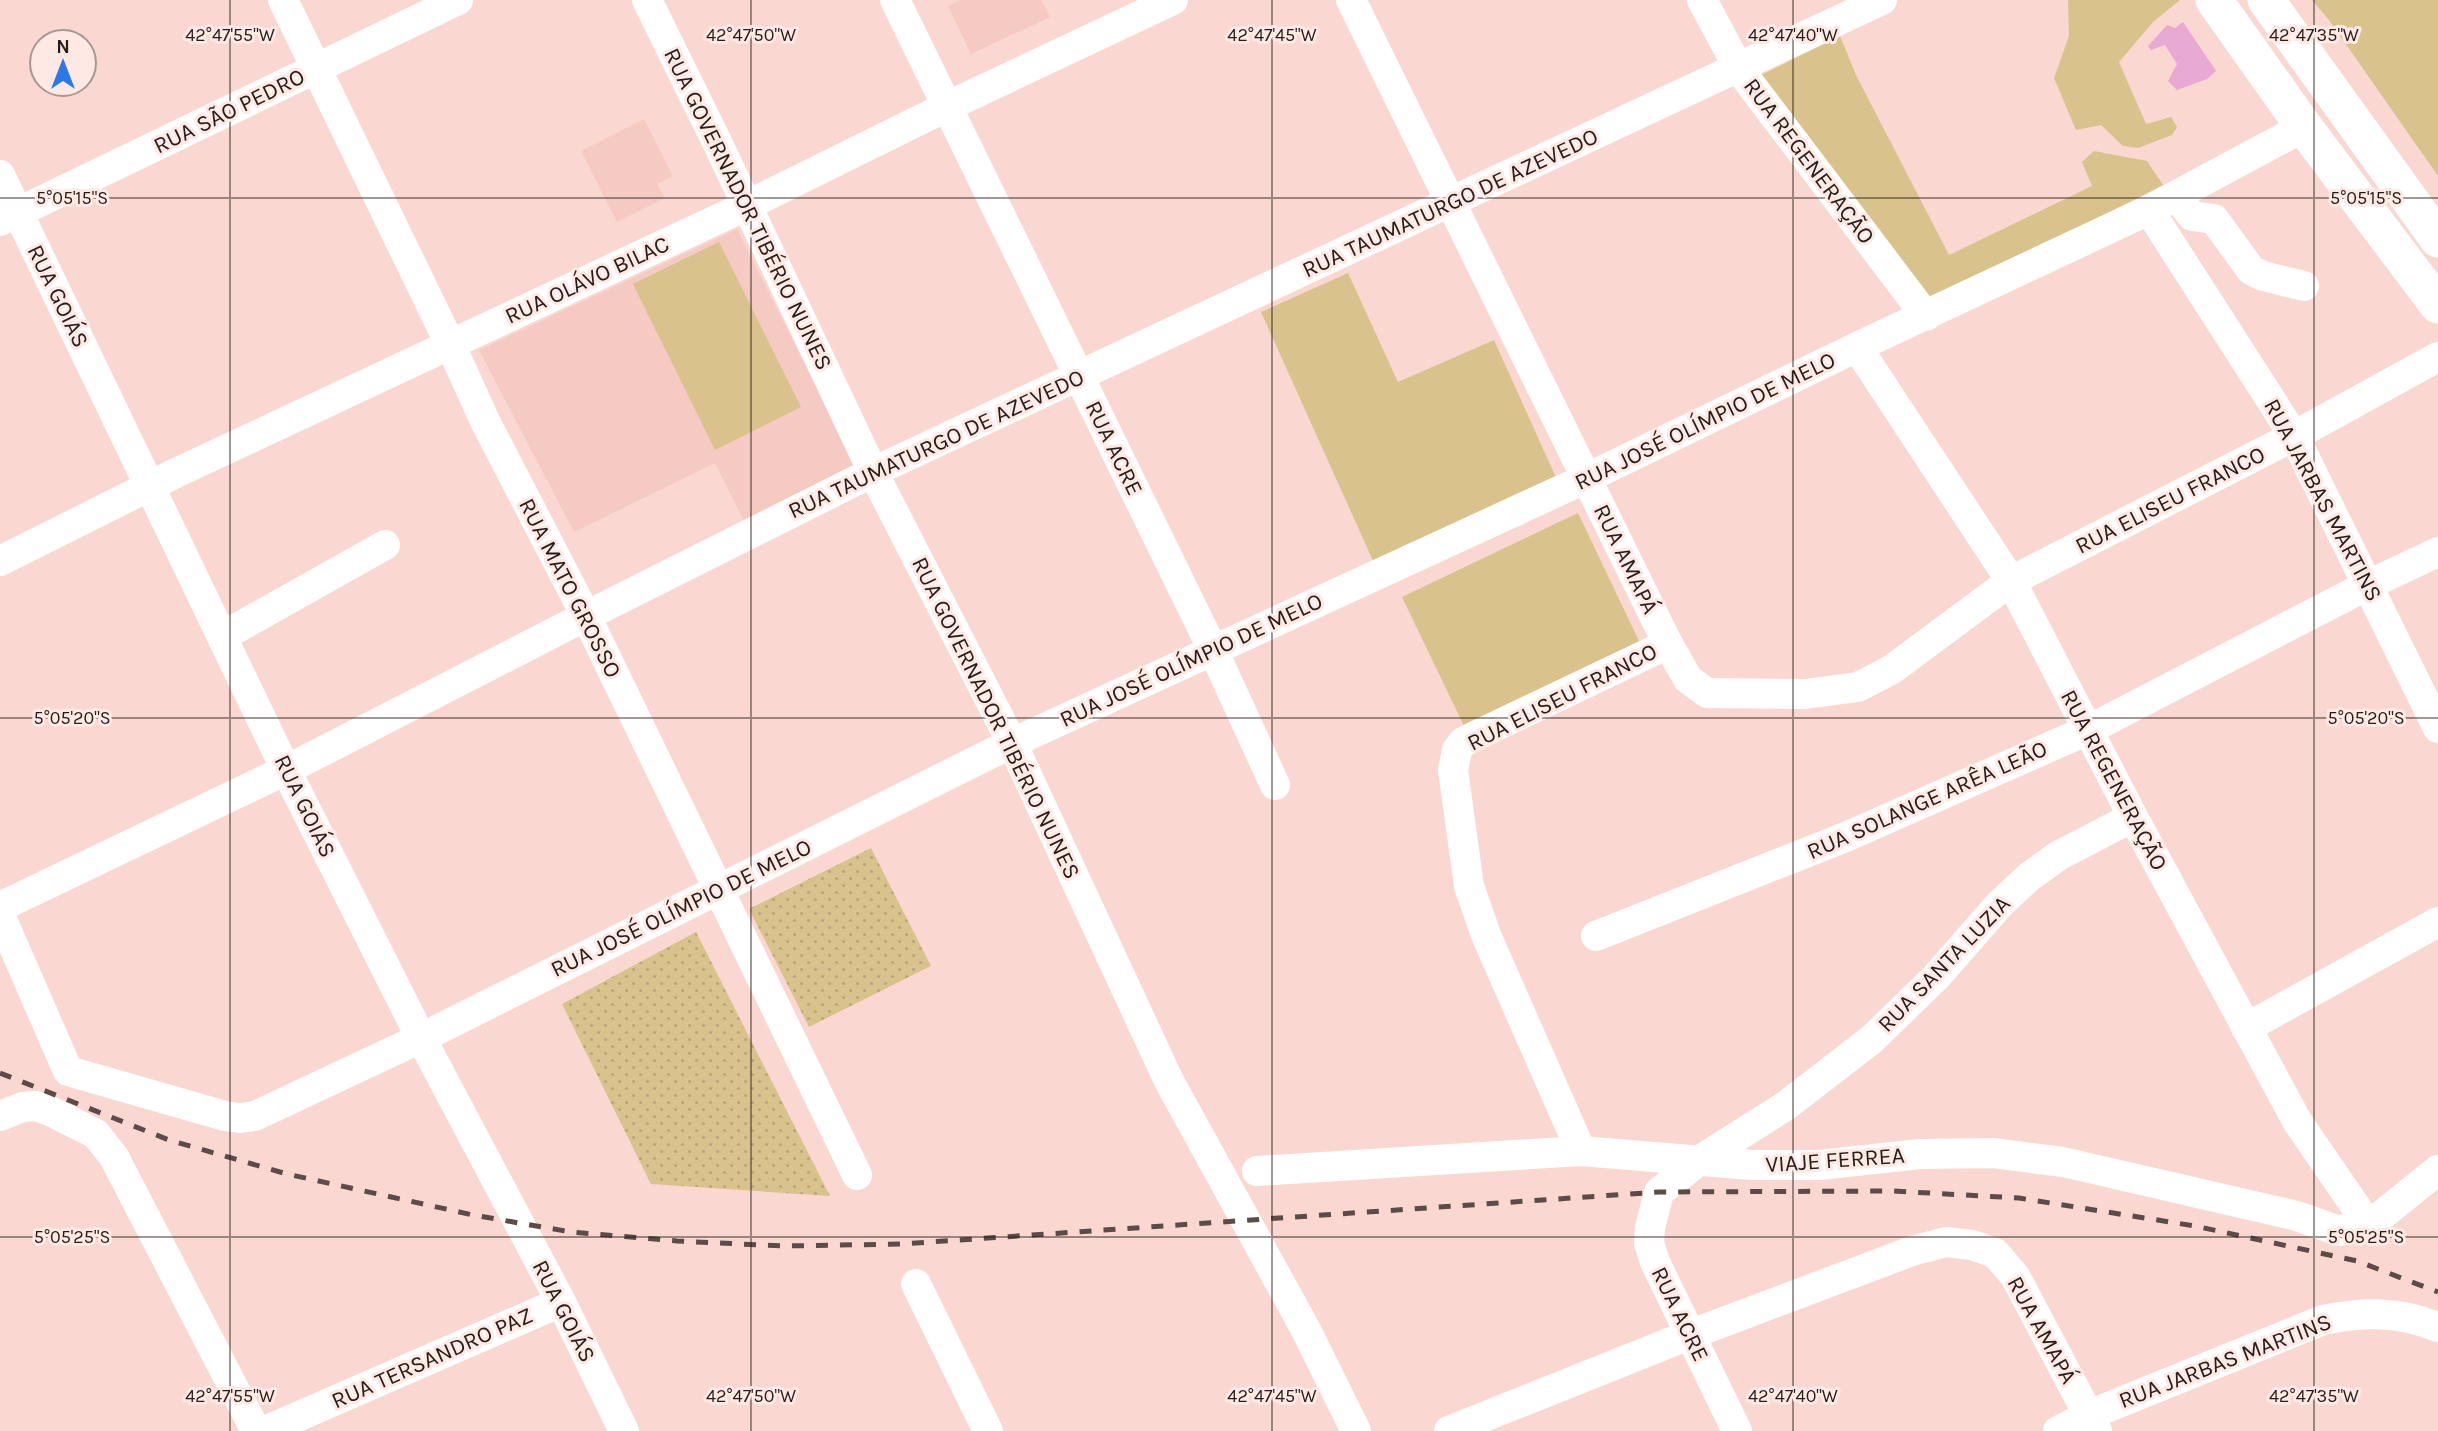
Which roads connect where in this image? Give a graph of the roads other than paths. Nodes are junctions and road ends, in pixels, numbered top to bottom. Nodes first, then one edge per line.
1 (284, 0) edge
2 (458, 0) edge
3 (646, 0) edge
4 (895, 0) edge
5 (1173, 0) edge
6 (1351, 0) edge
7 (1702, 0) edge
8 (1882, 0) edge
9 (2267, 3) edge
10 (2224, 15) edge
11 (316, 69) junction
12 (1739, 69) junction
13 (946, 107) junction
14 (2304, 127) junction
15 (0, 175) edge
16 (2176, 195) junction
17 (1451, 203) junction
18 (748, 205) junction
19 (2150, 210) junction
20 (9, 217) edge
21 (2438, 239) edge
22 (2304, 286) dead end
23 (2438, 305) edge
24 (1926, 316) junction
25 (450, 344) junction
26 (1857, 347) junction
27 (2438, 357) edge
28 (1079, 376) junction
29 (2294, 436) junction
30 (873, 472) junction
31 (1587, 478) junction
32 (151, 487) junction
33 (385, 545) dead end
34 (2438, 552) edge
35 (0, 561) edge
36 (2011, 581) junction
37 (2368, 585) junction
38 (586, 616) junction
39 (223, 636) junction
40 (1668, 644) junction
41 (1213, 650) junction
42 (2438, 727) edge
43 (2088, 730) junction
44 (1012, 743) junction
45 (286, 770) junction
46 (1275, 785) dead end
47 (2133, 817) junction
48 (718, 890) junction
49 (0, 907) edge
50 (0, 915) edge
51 (2438, 922) edge
52 (1596, 936) dead end
53 (2246, 1028) junction
54 (421, 1038) junction
55 (12, 1111) edge
56 (1581, 1151) junction
57 (1700, 1160) junction
58 (2438, 1170) edge
59 (1257, 1171) dead end
60 (857, 1175) dead end
61 (1659, 1192) joint
62 (2360, 1219) junction
63 (916, 1284) dead end
64 (561, 1302) junction
65 (2438, 1327) edge
66 (1689, 1335) junction
67 (2093, 1423) edge
68 (256, 1431) edge
69 (265, 1431) edge
70 (624, 1431) edge
71 (988, 1431) edge
72 (1356, 1431) edge
73 (1449, 1431) edge
74 (1737, 1431) edge
75 (2058, 1431) edge

1 - 11 street, RUA MATO GROSSO
2 - 11 street, RUA SÃO PEDRO
3 - 18 street, RUA GOVERNADOR TIBÉRIO NUNES
4 - 13 street, RUA ACRE
5 - 13 street, RUA OLÁVO BILAC
6 - 17 street, RUA AMAPÁ
7 - 12 street, RUA REGENERAÇÃO
8 - 12 street, RUA TAUMATURGO DE AZEVEDO
9 - 10 main road
9 - 21 main road
10 - 14 main road
11 - 20 street, RUA SÃO PEDRO
11 - 25 street, RUA MATO GROSSO
12 - 17 street, RUA TAUMATURGO DE AZEVEDO
12 - 24 street, RUA REGENERAÇÃO
13 - 18 street, RUA OLÁVO BILAC
13 - 28 street, RUA ACRE
14 - 16 street, RUA JOSÉ OLÍMPIO DE MELO
14 - 23 main road
15 - 20 street, RUA GOIÁS
16 - 19 street, RUA JOSÉ OLÍMPIO DE MELO
16 - 22 street
17 - 28 street, RUA TAUMATURGO DE AZEVEDO
17 - 31 street, RUA AMAPÁ
18 - 25 street, RUA OLÁVO BILAC
18 - 30 street, RUA GOVERNADOR TIBÉRIO NUNES
19 - 24 street, RUA JOSÉ OLÍMPIO DE MELO
19 - 29 street, RUA JARBAS MARTINS
20 - 32 street, RUA GOIÁS
24 - 26 street, RUA JOSÉ OLÍMPIO DE MELO
25 - 32 street, RUA OLÁVO BILAC
25 - 38 street, RUA MATO GROSSO
26 - 31 street, RUA JOSÉ OLÍMPIO DE MELO
26 - 36 street, RUA REGENERAÇÃO
27 - 29 street, RUA ELISEU FRANCO
28 - 30 street, RUA TAUMATURGO DE AZEVEDO
28 - 41 street, RUA ACRE
29 - 36 street, RUA ELISEU FRANCO
29 - 37 street, RUA JARBAS MARTINS
30 - 38 street, RUA TAUMATURGO DE AZEVEDO
30 - 44 street, RUA GOVERNADOR TIBÉRIO NUNES
31 - 40 street, RUA AMAPÁ
31 - 41 street, RUA JOSÉ OLÍMPIO DE MELO
32 - 35 street, RUA OLÁVO BILAC
32 - 39 street, RUA GOIÁS
33 - 39 street
34 - 37 street, RUA SOLANGE ARÊA LEÃO
36 - 40 street, RUA AMAPÁ
36 - 43 street, RUA REGENERAÇÃO
37 - 42 street, RUA JARBAS MARTINS
37 - 43 street, RUA SOLANGE ARÊA LEÃO
38 - 45 street, RUA TAUMATURGO DE AZEVEDO
38 - 48 street, RUA MATO GROSSO
39 - 45 street, RUA GOIÁS
40 - 56 street, RUA ELISEU FRANCO
41 - 44 street, RUA JOSÉ OLÍMPIO DE MELO
41 - 46 street, RUA ACRE
43 - 47 street, RUA REGENERAÇÃO
43 - 52 street, RUA SOLANGE ARÊA LEÃO
44 - 48 street, RUA JOSÉ OLÍMPIO DE MELO
44 - 72 street, RUA GOVERNADOR TIBÉRIO NUNES
45 - 49 street, RUA TAUMATURGO DE AZEVEDO
45 - 54 street, RUA GOIÁS
47 - 53 street, RUA REGENERAÇÃO
47 - 57 street, RUA SANTA LUZIA
48 - 54 street, RUA JOSÉ OLÍMPIO DE MELO
48 - 60 street, RUA MATO GROSSO
50 - 54 street, RUA JOSÉ OLÍMPIO DE MELO
51 - 53 street
53 - 62 street, RUA REGENERAÇÃO
54 - 64 street, RUA GOIÁS
55 - 68 street
56 - 57 street, VIAJE FERREA
56 - 59 street, VIAJE FERREA
57 - 61 street, RUA SANTA LUZIA
57 - 62 street, VIAJE FERREA
58 - 62 street, VIAJE FERREA
61 - 66 street, RUA ACRE
63 - 71 street
64 - 69 street, RUA TERSANDRO PAZ
64 - 70 street, RUA GOIÁS
65 - 67 street, RUA JARBAS MARTINS
66 - 67 street, RUA AMAPÁ
66 - 73 street
66 - 74 street, RUA ACRE
67 - 75 street, RUA JARBAS MARTINS

